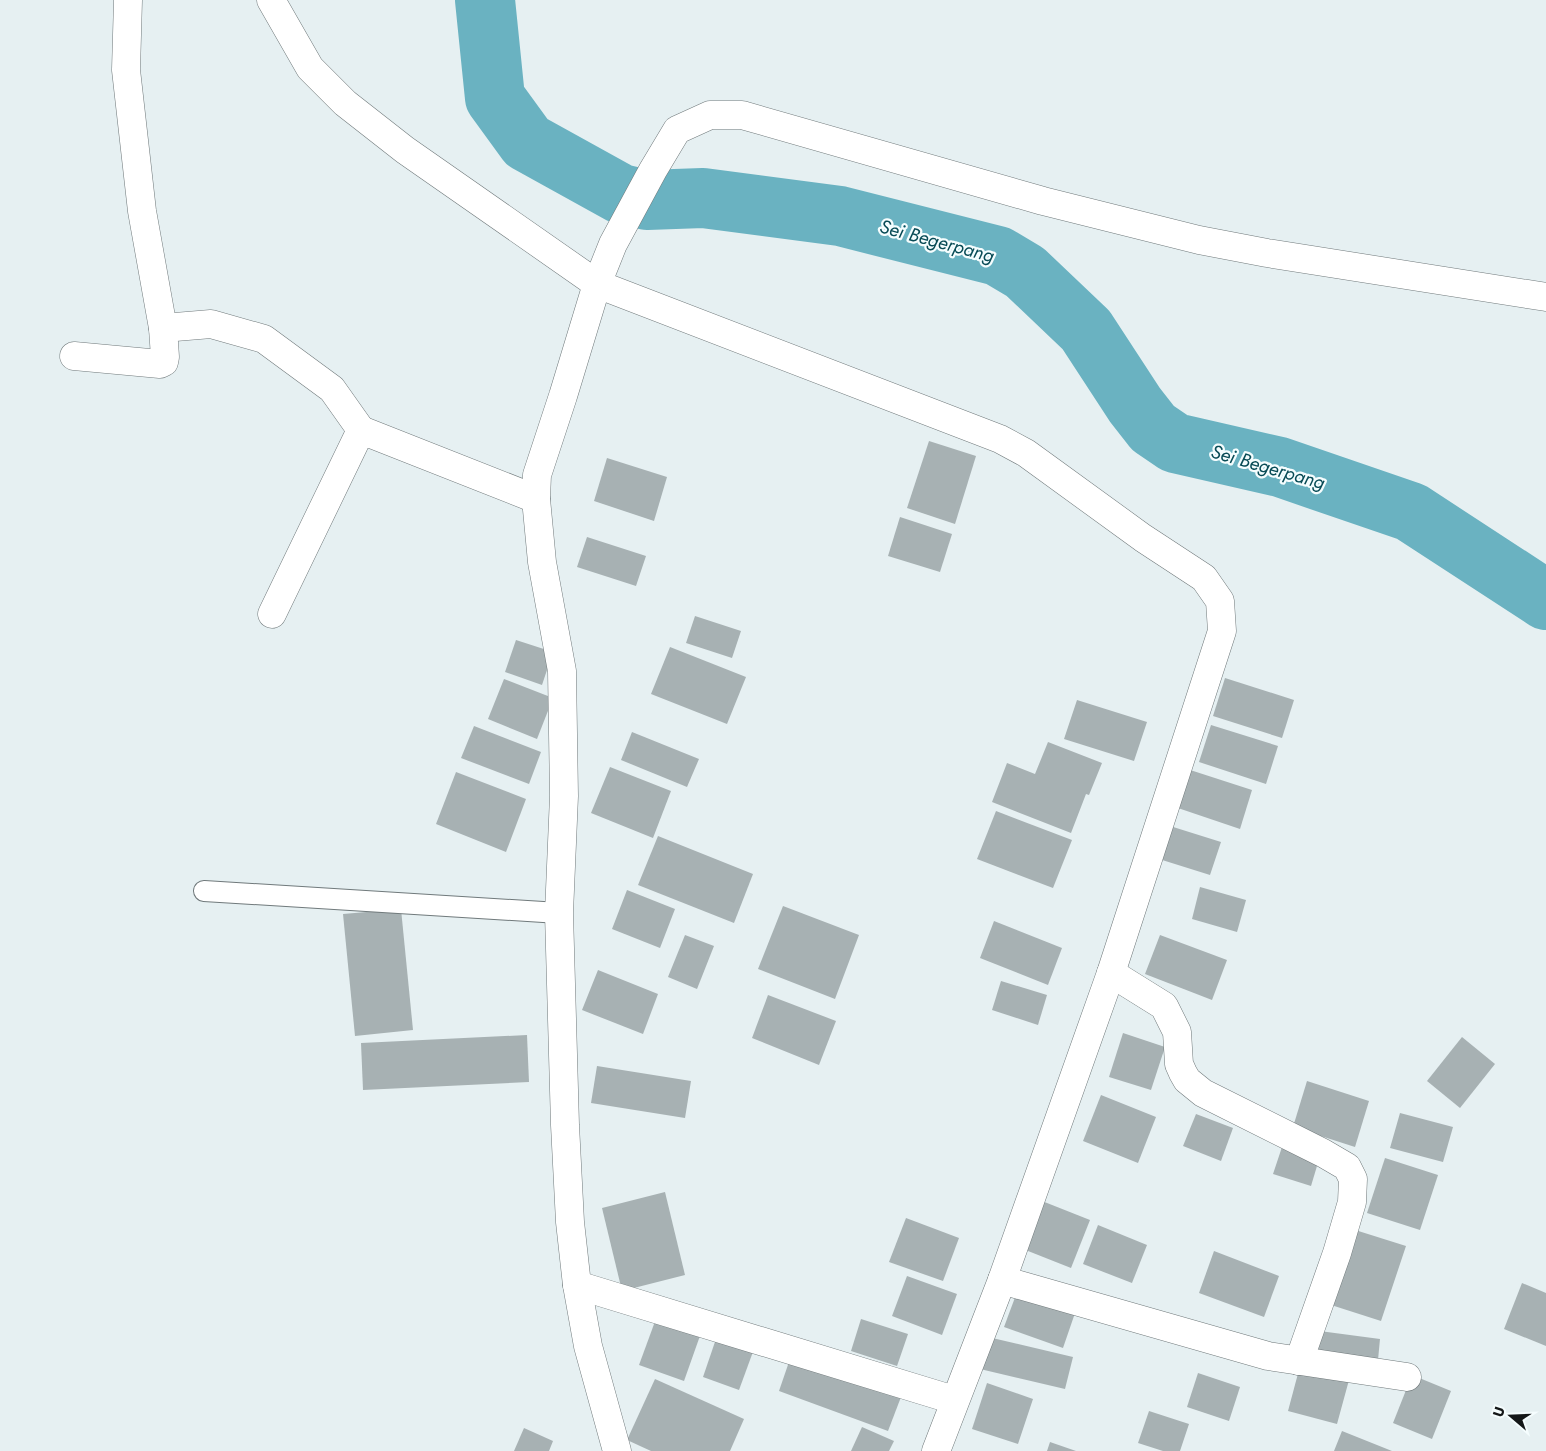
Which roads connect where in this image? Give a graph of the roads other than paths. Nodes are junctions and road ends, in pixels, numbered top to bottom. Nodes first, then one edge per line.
1 (128, 0) edge
2 (271, 0) edge
3 (597, 284) junction
4 (1546, 297) edge
5 (162, 328) junction
6 (74, 356) dead end
7 (361, 430) junction
8 (536, 499) junction
9 (272, 614) dead end
10 (204, 891) dead end
11 (559, 912) junction
12 (1111, 973) junction
13 (1002, 1280) junction
14 (577, 1285) junction
15 (1299, 1361) junction
16 (1407, 1376) dead end
17 (954, 1400) junction
18 (617, 1451) edge
19 (936, 1451) edge

1 - 5 street
2 - 3 street
3 - 4 street
3 - 8 street
3 - 12 street
5 - 6 street
5 - 7 street
7 - 8 street
7 - 9 street
8 - 11 street
10 - 11 lane
11 - 14 street
12 - 13 street
12 - 15 street
13 - 15 street
13 - 17 street
14 - 17 street
14 - 18 street
15 - 16 street
17 - 19 street

